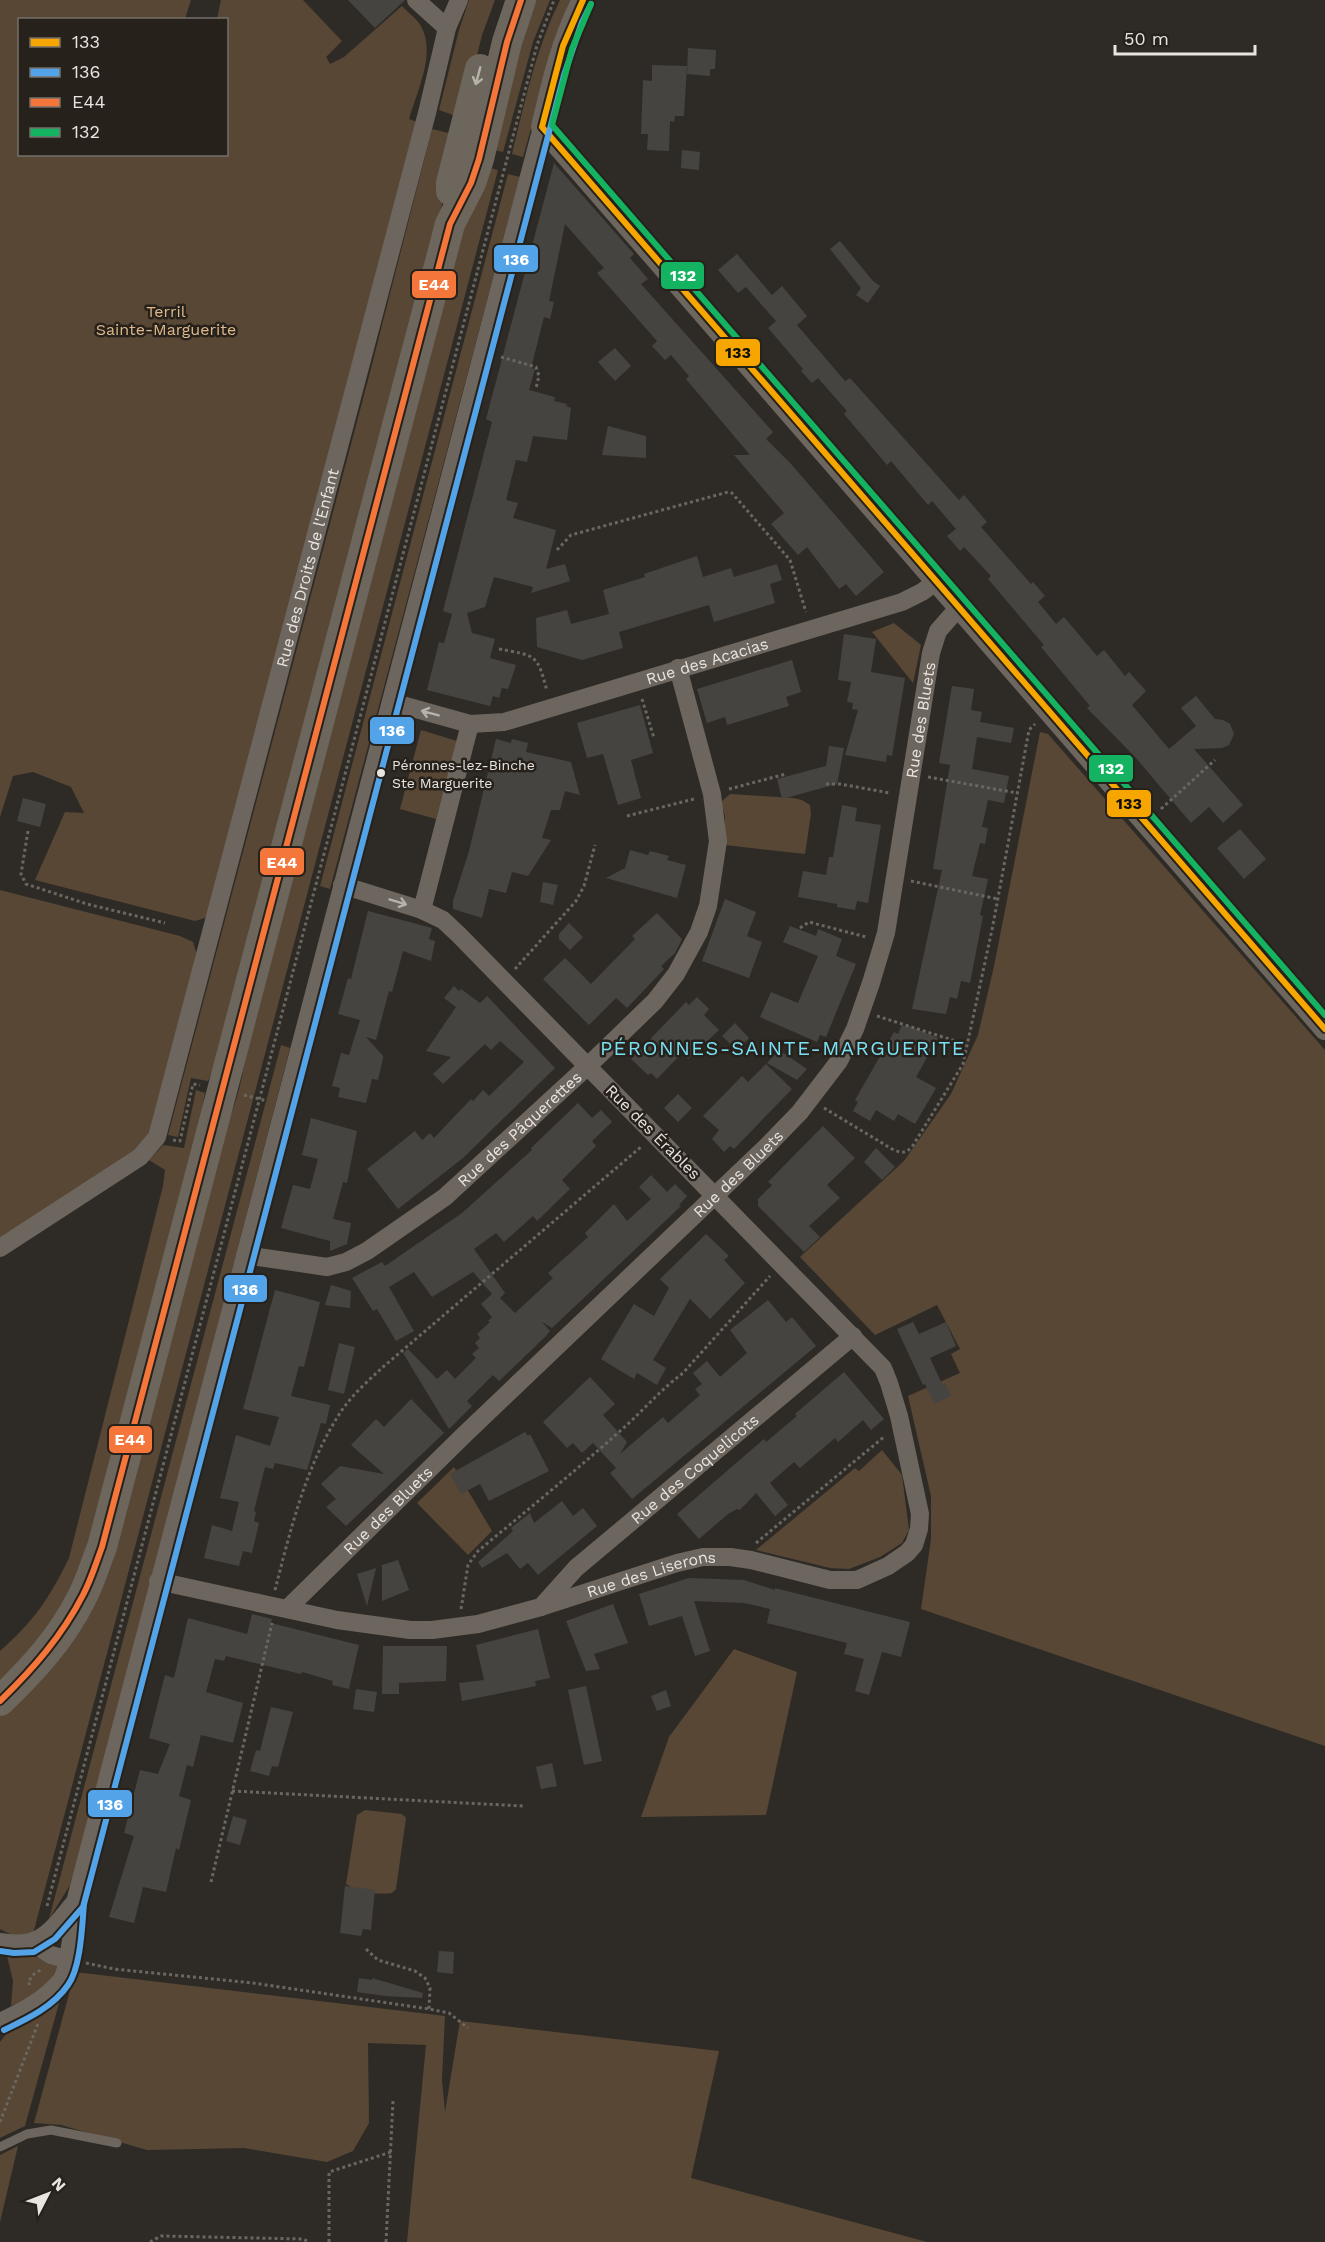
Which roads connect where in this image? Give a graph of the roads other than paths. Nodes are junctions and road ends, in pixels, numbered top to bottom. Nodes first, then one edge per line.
1 (416, 0) edge
2 (459, 0) edge
3 (502, 0) edge
4 (521, 0) edge
5 (583, 0) edge
6 (447, 28) junction
7 (542, 127) junction
8 (450, 224) junction
9 (937, 581) junction
10 (959, 607) junction
11 (678, 668) junction
12 (391, 702) junction
13 (470, 724) junction
14 (342, 885) junction
15 (422, 910) junction
16 (1325, 1029) edge
17 (587, 1067) junction
18 (716, 1196) junction
19 (0, 1248) edge
20 (245, 1255) junction
21 (853, 1336) junction
22 (158, 1581) junction
23 (541, 1607) junction
24 (280, 1608) junction
25 (0, 1701) edge
26 (75, 1902) junction
27 (0, 1942) edge
28 (32, 1943) junction
29 (66, 1959) junction
30 (0, 2022) edge
31 (117, 2143) dead end
32 (0, 2146) edge

1 - 6 street
2 - 6 street, Rue des Droits de l'Enfant
3 -> 8 highway
4 - 8 highway
5 - 7 street
6 - 19 street, Rue des Droits de l'Enfant
7 - 9 street
7 - 12 street
8 - 25 highway
9 - 10 street
9 - 11 street, Rue des Acacias
10 - 16 street
10 - 18 street, Rue des Bluets
11 - 13 street, Rue des Acacias
11 - 17 street, Rue des Pâquerettes
13 -> 12 street, Rue des Acacias
12 - 14 street
13 - 15 street
14 -> 15 street, Rue des Érables
14 - 20 street
15 - 17 street, Rue des Érables
17 - 18 street, Rue des Érables
17 - 20 street, Rue des Pâquerettes
18 - 21 street, Rue des Érables
18 - 24 street, Rue des Bluets
20 - 22 street
21 - 23 street, Rue des Coquelicots
21 - 23 street, Rue des Liserons
22 - 24 street, Rue des Liserons
22 - 26 street
23 - 24 street, Rue des Liserons
26 - 28 street
26 - 29 street
27 - 28 street
28 - 29 street
29 - 30 street
31 - 32 lane

